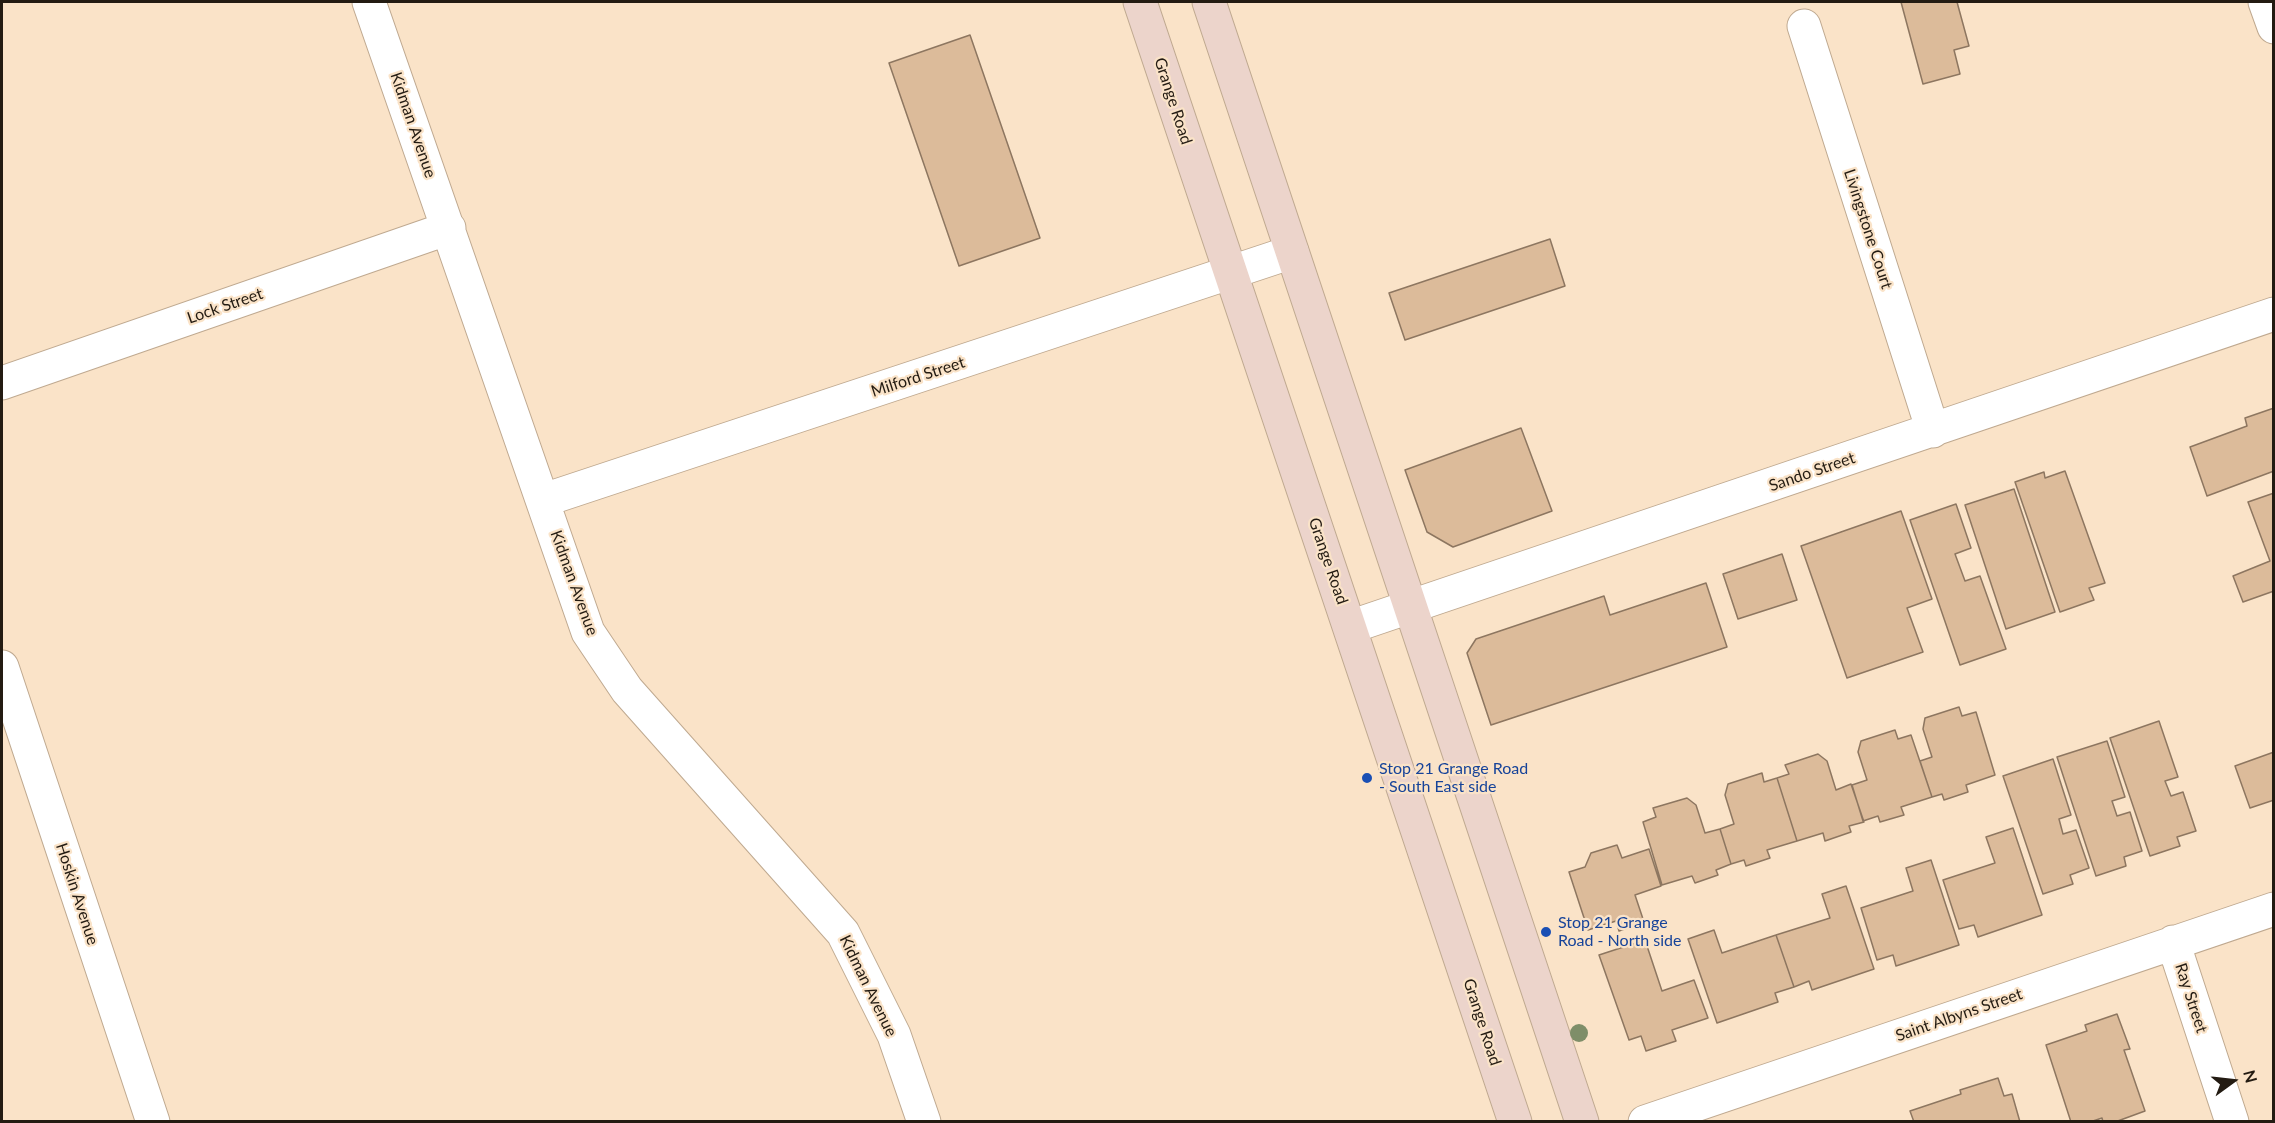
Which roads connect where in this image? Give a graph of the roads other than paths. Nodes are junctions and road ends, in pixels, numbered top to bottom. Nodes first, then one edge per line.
1 (371, 2) edge
2 (1140, 2) edge
3 (1209, 2) edge
4 (2265, 2) edge
5 (1804, 26) dead end
6 (2274, 27) edge
7 (449, 228) junction
8 (1292, 252) junction
9 (1231, 273) junction
10 (2274, 314) edge
11 (2, 383) edge
12 (1933, 431) junction
13 (544, 500) junction
14 (1411, 607) junction
15 (1350, 627) junction
16 (2, 668) edge
17 (2274, 909) edge
18 (2173, 942) junction
19 (153, 1122) edge
20 (924, 1122) edge
21 (1515, 1122) edge
22 (1582, 1122) edge
23 (1645, 1122) edge
24 (2232, 1122) edge

1 - 7 street, Kidman Avenue
2 - 9 main road, Grange Road
3 - 8 main road
4 - 6 street
5 - 12 street, Livingstone Court
7 - 11 street, Lock Street
7 - 13 street, Kidman Avenue
8 - 9 street, Milford Street
8 - 14 main road
9 - 13 street, Milford Street
9 - 15 main road, Grange Road
10 - 12 street, Sando Street
12 - 14 street, Sando Street
13 - 20 street, Kidman Avenue
14 - 15 street, Sando Street
14 - 22 main road
15 - 21 main road, Grange Road
16 - 19 street, Hoskin Avenue
17 - 18 street, Saint Albyns Street
18 - 23 street, Saint Albyns Street
18 - 24 street, Ray Street

